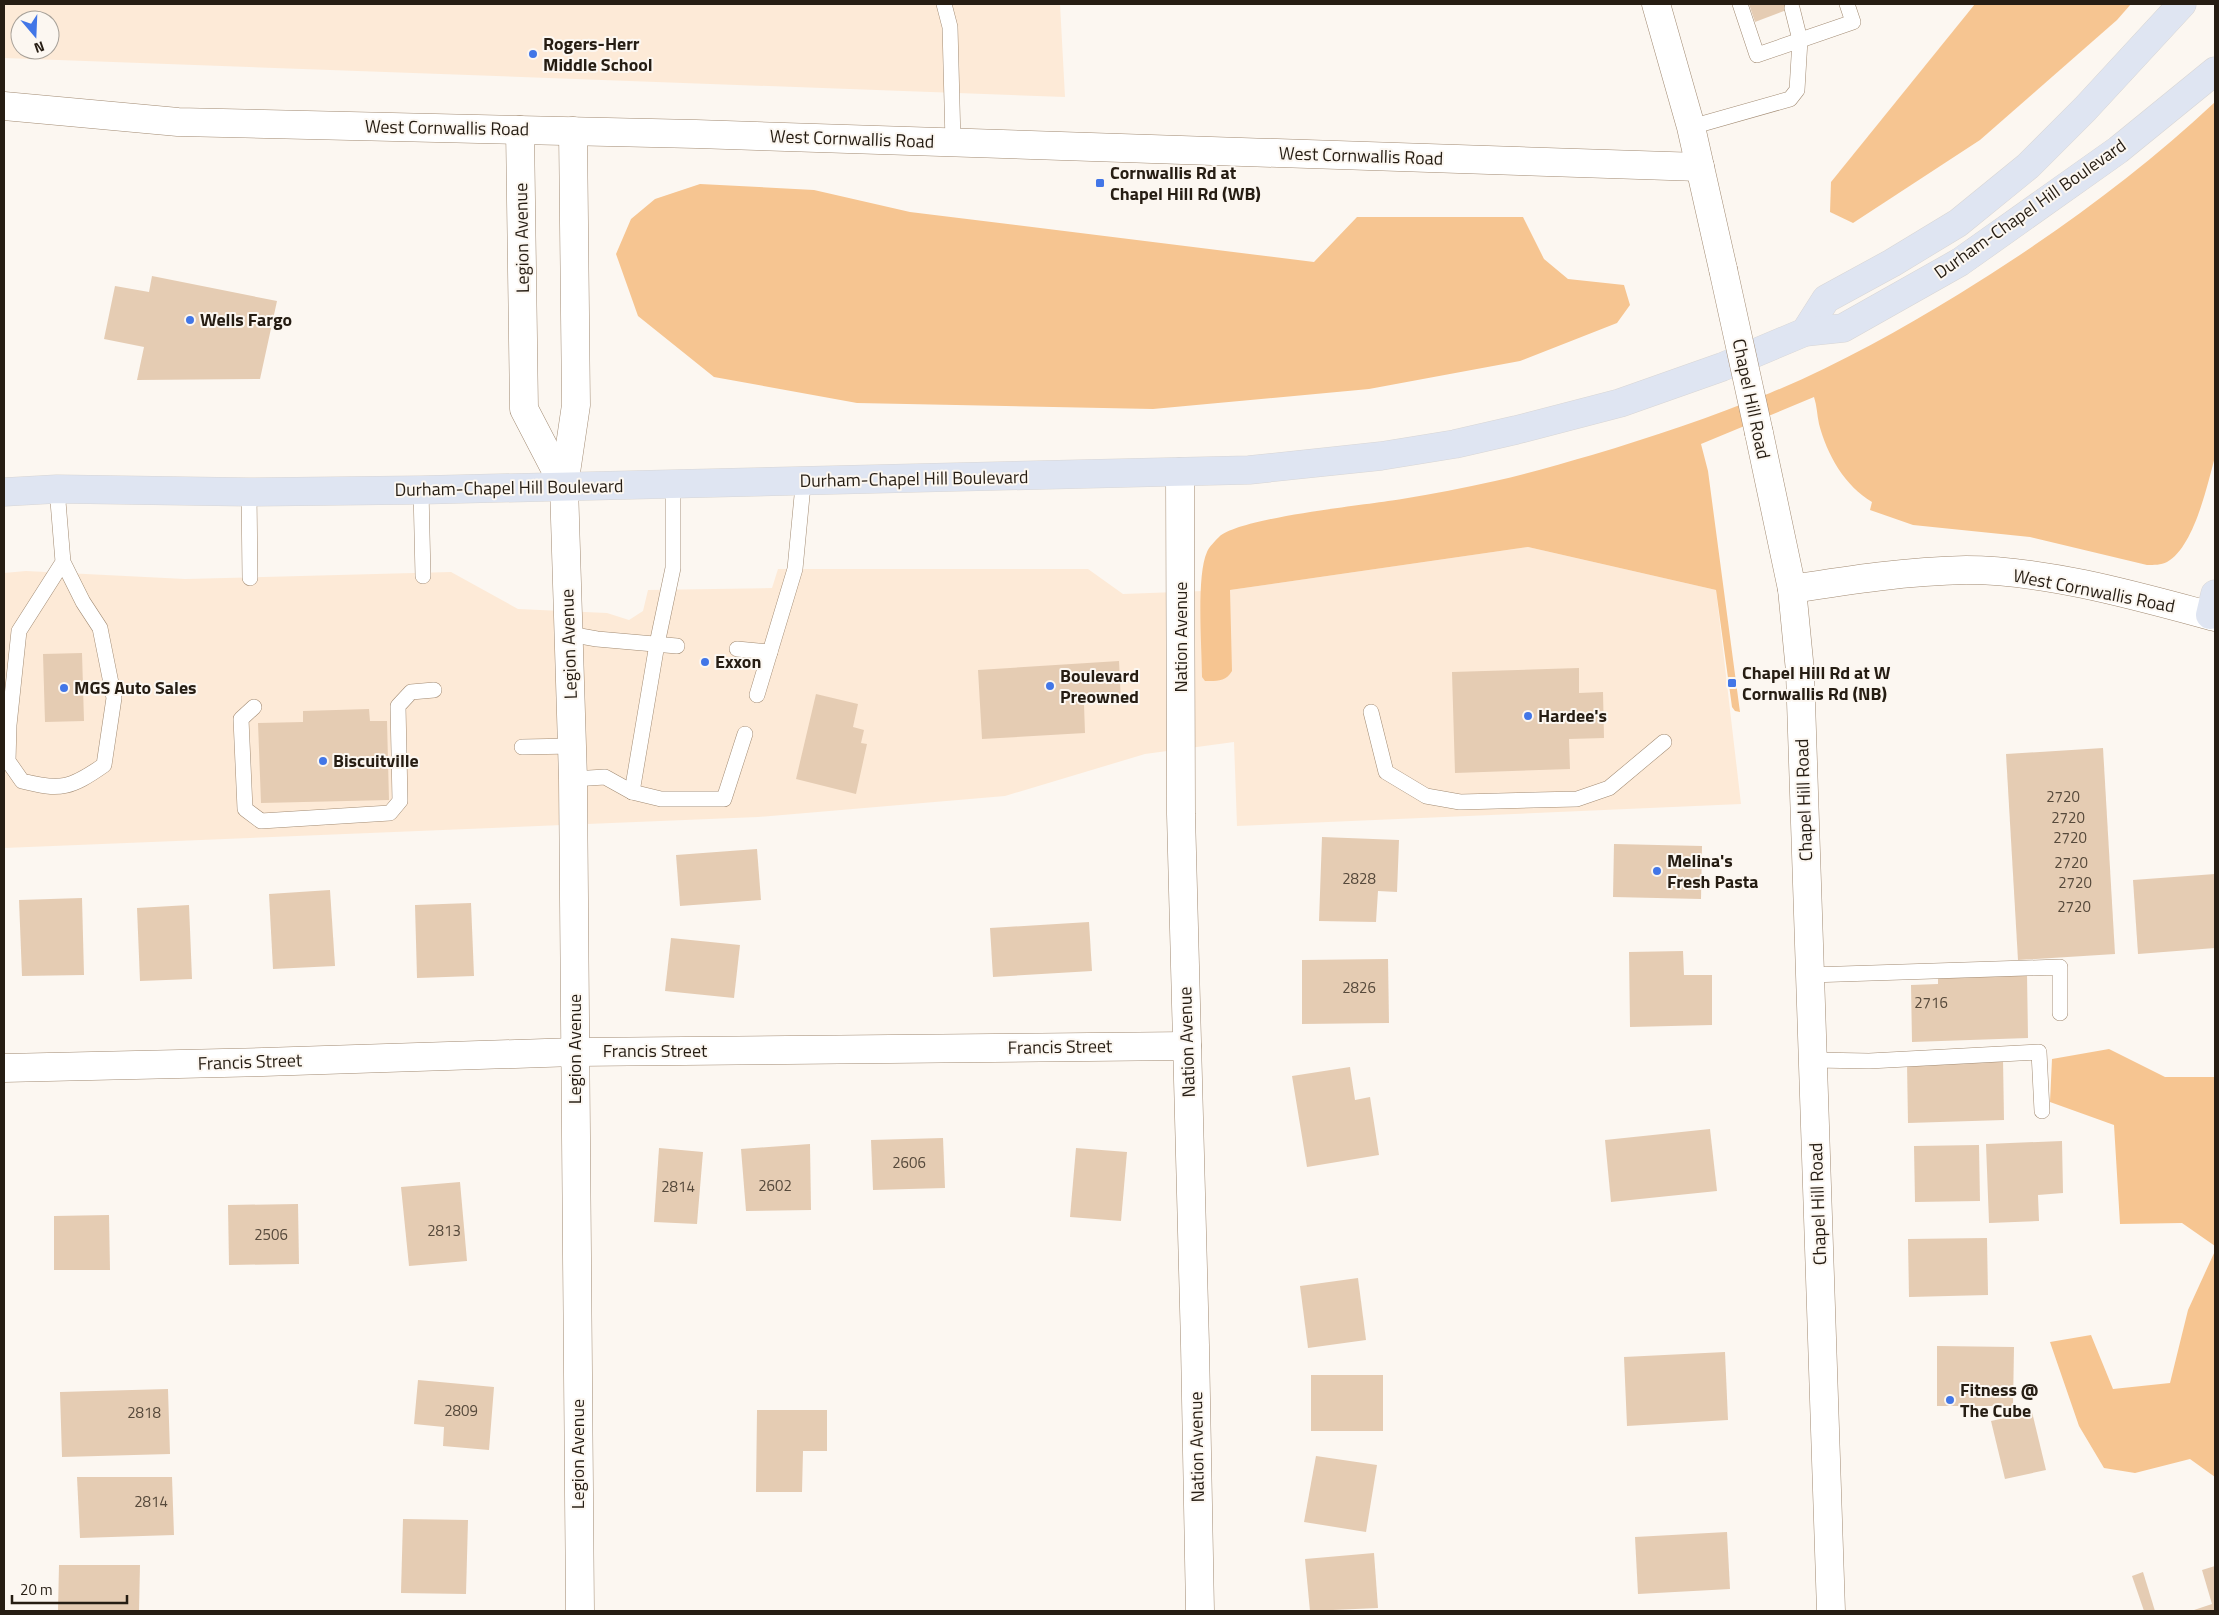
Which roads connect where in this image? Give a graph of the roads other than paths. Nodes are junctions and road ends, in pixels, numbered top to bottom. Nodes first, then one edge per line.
1 (944, 4) edge
2 (1656, 4) edge
3 (1740, 4) edge
4 (1847, 4) edge
5 (2182, 4) edge
6 (1792, 8) dead end
7 (1800, 40) junction
8 (2215, 71) edge
9 (4, 106) edge
10 (1691, 127) junction
11 (520, 130) junction
12 (573, 132) junction
13 (953, 142) junction
14 (1700, 167) junction
15 (1805, 332) junction
16 (1180, 472) junction
17 (804, 478) junction
18 (673, 484) junction
19 (564, 486) junction
20 (57, 489) junction
21 (421, 490) junction
22 (4, 492) edge
23 (249, 492) junction
24 (63, 562) junction
25 (423, 576) dead end
26 (250, 578) dead end
27 (1792, 589) junction
28 (2214, 608) edge
29 (569, 634) junction
30 (657, 644) junction
31 (677, 646) dead end
32 (737, 649) dead end
33 (770, 652) junction
34 (434, 690) dead end
35 (757, 695) dead end
36 (254, 706) dead end
37 (1372, 712) dead end
38 (745, 734) dead end
39 (1664, 742) dead end
40 (573, 746) junction
41 (522, 747) dead end
42 (573, 779) junction
43 (632, 792) junction
44 (1810, 975) junction
45 (2060, 1013) dead end
46 (1187, 1046) junction
47 (574, 1052) junction
48 (1814, 1060) junction
49 (4, 1068) edge
50 (2042, 1111) dead end
51 (580, 1611) edge
52 (1200, 1611) edge
53 (1831, 1611) edge

1 - 13 lane
2 - 10 street, Chapel Hill Road
3 - 7 lane
4 - 7 lane
5 - 15 main road, Durham-Chapel Hill Boulevard
6 - 7 lane
7 - 10 lane
8 - 15 main road, Durham-Chapel Hill Boulevard
9 - 11 street, West Cornwallis Road
10 - 14 street, Chapel Hill Road
11 - 12 street, West Cornwallis Road
11 - 19 street, Legion Avenue
12 - 13 street, West Cornwallis Road
12 - 19 street, Legion Avenue
13 - 14 street, West Cornwallis Road
14 - 27 street, Chapel Hill Road, bridge
15 - 16 main road, Durham-Chapel Hill Boulevard
16 - 17 main road, Durham-Chapel Hill Boulevard
16 - 46 street, Nation Avenue
17 - 18 main road, Durham-Chapel Hill Boulevard
17 - 33 lane
18 - 19 main road, Durham-Chapel Hill Boulevard
18 - 30 lane
19 - 21 main road, Durham-Chapel Hill Boulevard
19 - 29 street, Legion Avenue
20 - 22 main road, Durham-Chapel Hill Boulevard
20 - 23 main road, Durham-Chapel Hill Boulevard
20 - 24 lane
21 - 23 main road, Durham-Chapel Hill Boulevard
21 - 25 lane
23 - 26 lane
24 - 24 lane
27 - 28 street, West Cornwallis Road
27 - 44 street, Chapel Hill Road
29 - 30 lane
29 - 40 street, Legion Avenue
30 - 31 lane
30 - 43 lane
32 - 33 lane
33 - 35 lane
34 - 36 lane
37 - 39 lane
38 - 43 lane
40 - 41 lane
40 - 42 street, Legion Avenue
42 - 43 lane
42 - 47 street, Legion Avenue
44 - 45 lane
44 - 48 street, Chapel Hill Road
46 - 47 street, Francis Street
46 - 52 street, Nation Avenue
47 - 49 street, Francis Street
47 - 51 street, Legion Avenue
48 - 50 lane
48 - 53 street, Chapel Hill Road

